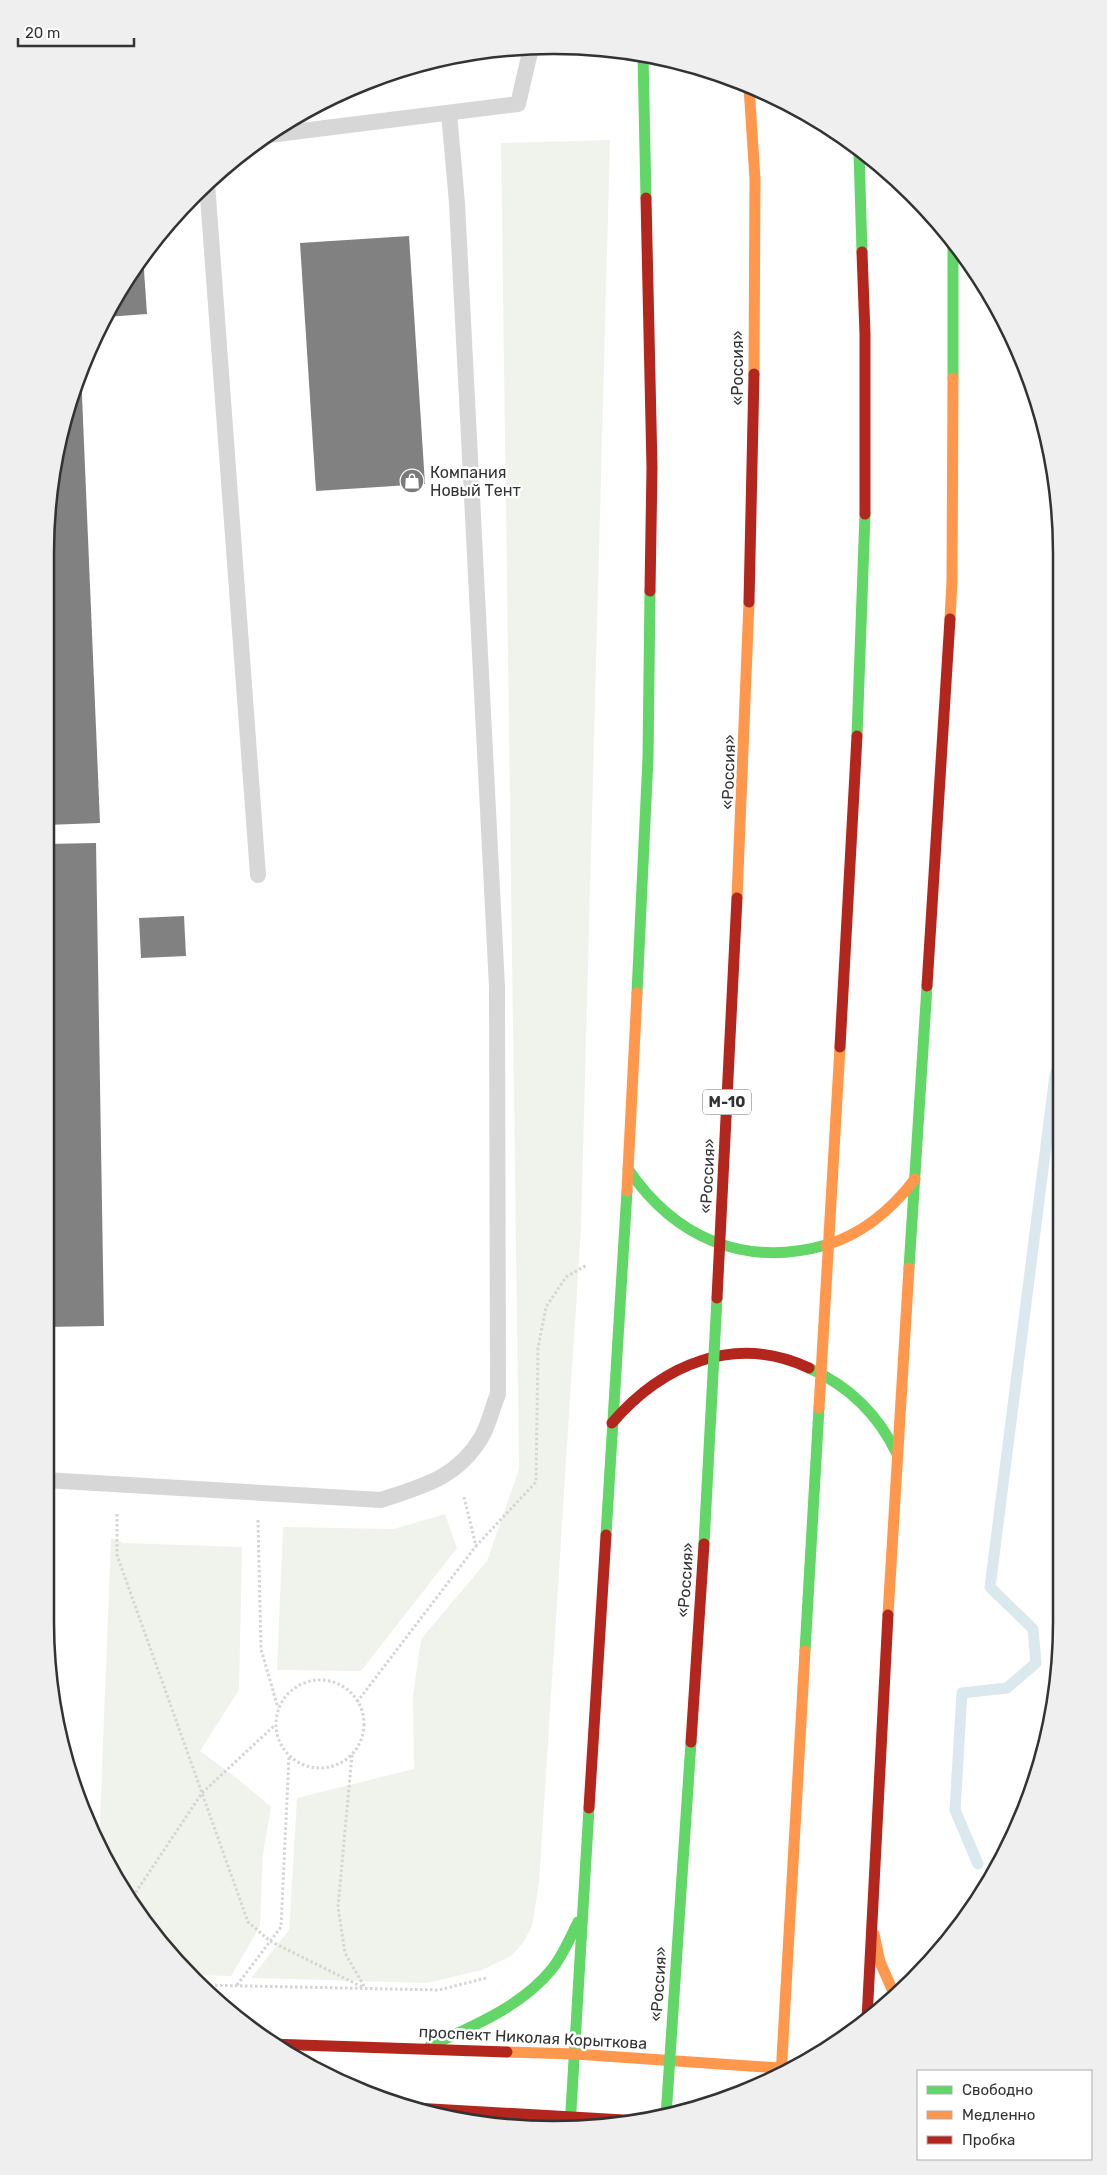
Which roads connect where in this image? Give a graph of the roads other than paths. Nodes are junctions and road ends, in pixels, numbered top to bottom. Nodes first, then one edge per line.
1 (529, 55) edge
2 (643, 62) edge
3 (750, 94) edge
4 (449, 112) junction
5 (284, 133) edge
6 (859, 158) edge
7 (208, 193) edge
8 (953, 253) edge
9 (258, 874) dead end
10 (628, 1170) junction
11 (915, 1179) junction
12 (612, 1423) junction
13 (897, 1454) junction
14 (54, 1480) edge
15 (584, 1900) junction
16 (872, 1924) junction
17 (892, 1989) edge
18 (867, 2010) edge
19 (288, 2044) edge
20 (427, 2048) junction
21 (575, 2054) junction
22 (781, 2067) edge
23 (779, 2068) edge
24 (667, 2108) edge
25 (455, 2112) edge
26 (570, 2120) edge
27 (558, 2121) edge

1 - 4 lane
2 - 10 main road
3 - 24 main road, «Россия» / М-10, bridge
4 - 5 lane
4 - 14 lane
6 - 22 main road, bridge
7 - 9 lane
8 - 11 main road
10 - 11 main road
10 - 12 main road
11 - 13 main road
12 - 13 main road
12 - 15 main road
13 - 16 main road
15 - 20 main road
15 - 21 main road
16 - 17 main road
16 - 18 main road
19 - 20 main road, проспект Николая Корыткова
20 - 21 main road, проспект Николая Корыткова
21 - 23 main road, проспект Николая Корыткова
21 - 26 main road
25 - 27 main road

